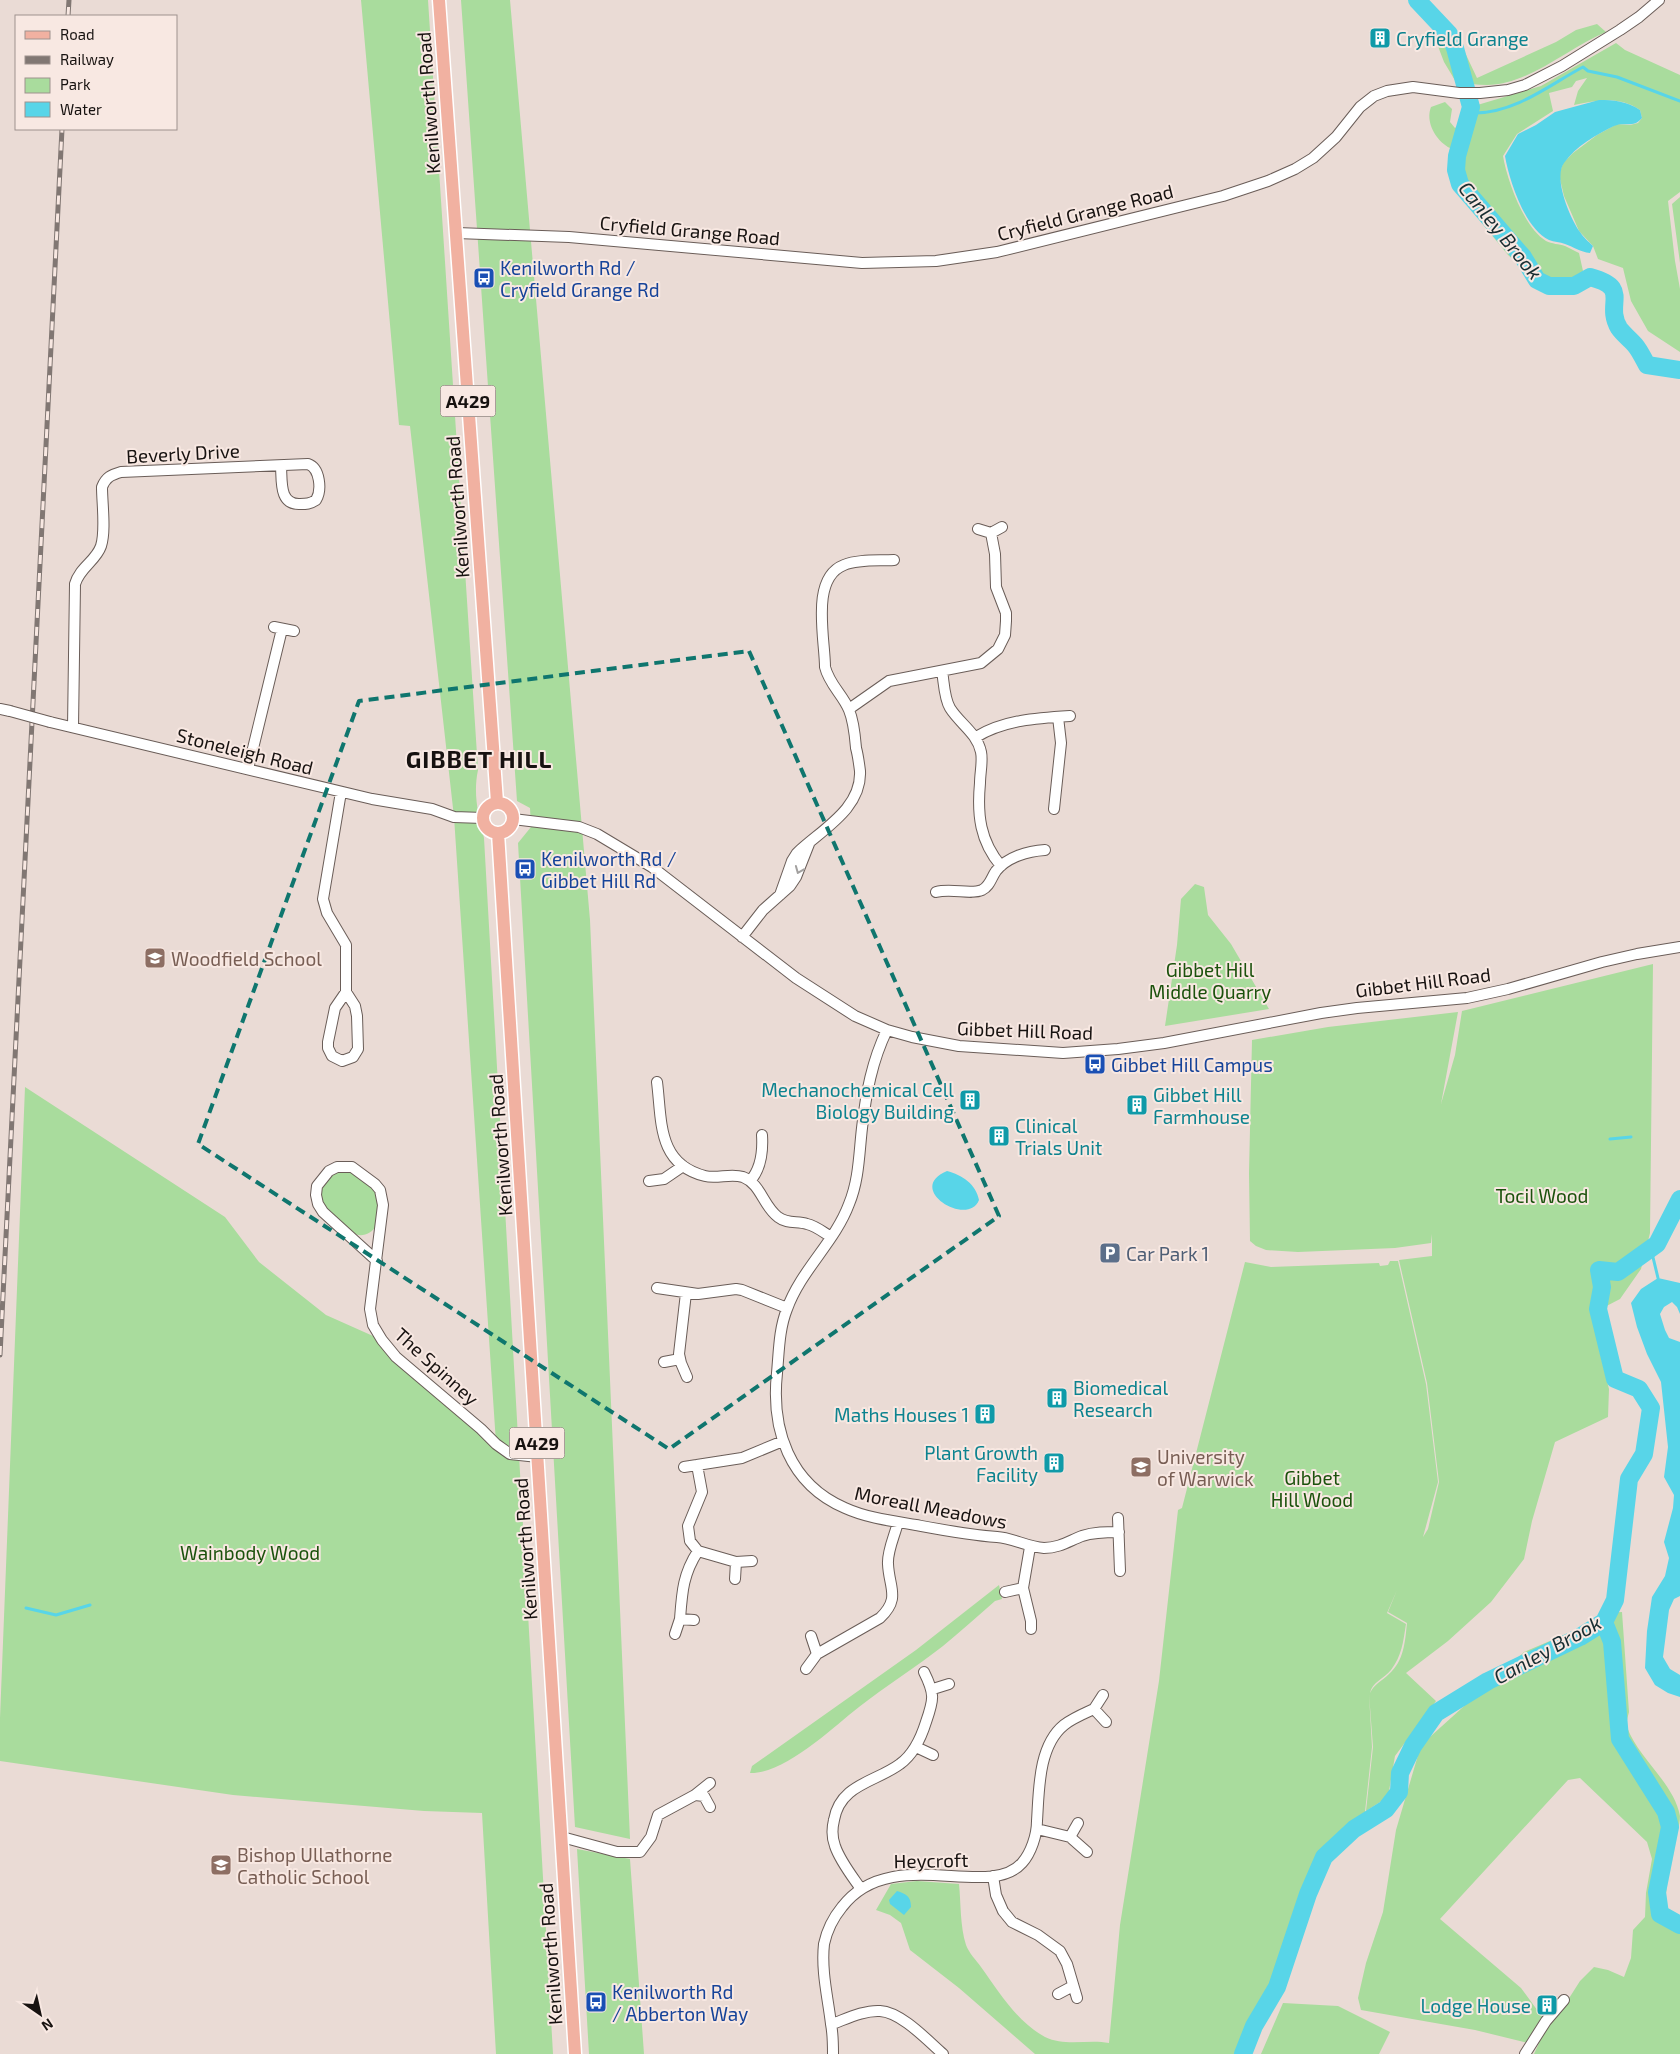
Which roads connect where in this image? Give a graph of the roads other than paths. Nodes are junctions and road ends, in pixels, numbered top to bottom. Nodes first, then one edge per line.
1 (439, 0) edge
2 (1658, 0) edge
3 (457, 232) junction
4 (281, 466) junction
5 (1002, 527) dead end
6 (978, 530) dead end
7 (991, 533) junction
8 (894, 560) dead end
9 (294, 631) dead end
10 (942, 671) junction
11 (849, 709) junction
12 (5, 710) edge
13 (1070, 716) dead end
14 (1058, 717) junction
15 (73, 727) junction
16 (976, 737) junction
17 (248, 769) junction
18 (341, 792) junction
19 (497, 802) junction
20 (1054, 809) dead end
21 (483, 818) junction
22 (514, 819) junction
23 (498, 833) junction
24 (1045, 850) dead end
25 (1001, 866) junction
26 (936, 892) dead end
27 (742, 937) junction
28 (1680, 947) edge
29 (346, 992) junction
30 (887, 1030) junction
31 (657, 1082) dead end
32 (671, 1104) dead end
33 (660, 1106) junction
34 (762, 1135) dead end
35 (683, 1166) junction
36 (649, 1181) dead end
37 (750, 1181) junction
38 (830, 1237) junction
39 (377, 1261) junction
40 (657, 1288) dead end
41 (686, 1293) junction
42 (787, 1308) junction
43 (680, 1359) junction
44 (664, 1362) dead end
45 (687, 1377) dead end
46 (783, 1441) junction
47 (538, 1457) junction
48 (697, 1465) junction
49 (684, 1467) dead end
50 (1118, 1518) dead end
51 (898, 1522) junction
52 (1119, 1532) junction
53 (1030, 1547) junction
54 (698, 1551) junction
55 (752, 1561) dead end
56 (736, 1562) junction
57 (1120, 1571) dead end
58 (735, 1579) dead end
59 (1023, 1588) junction
60 (1005, 1592) dead end
61 (680, 1619) junction
62 (694, 1620) dead end
63 (1031, 1629) dead end
64 (675, 1634) dead end
65 (812, 1636) dead end
66 (817, 1654) junction
67 (806, 1669) dead end
68 (924, 1672) dead end
69 (949, 1684) dead end
70 (933, 1689) junction
71 (1103, 1695) dead end
72 (1094, 1708) junction
73 (1106, 1722) dead end
74 (916, 1747) junction
75 (933, 1755) dead end
76 (710, 1783) dead end
77 (695, 1795) junction
78 (710, 1806) dead end
79 (1078, 1824) dead end
80 (1037, 1829) junction
81 (562, 1837) junction
82 (1070, 1837) junction
83 (1087, 1852) dead end
84 (993, 1876) junction
85 (860, 1889) junction
86 (1073, 1986) junction
87 (1058, 1994) dead end
88 (1077, 1998) dead end
89 (1564, 2000) dead end
90 (832, 2024) junction
91 (1520, 2053) edge
92 (575, 2054) edge
93 (833, 2054) edge
94 (943, 2054) edge

1 - 3 main road, Kenilworth Road / A429
2 - 3 street, Cryfield Grange Road
3 - 19 main road, Kenilworth Road / A429
4 - 4 street, Beverly Drive
4 - 15 street, Beverly Drive
5 - 7 street
6 - 7 street
7 - 10 street
8 - 11 street
9 - 17 street
10 - 11 street
10 - 16 street
11 - 27 street
12 - 15 street, Stoneleigh Road, bridge
13 - 14 street
14 - 16 street
14 - 20 street
15 - 17 street, Stoneleigh Road
16 - 25 street
17 - 18 street, Stoneleigh Road
18 - 21 street, Stoneleigh Road
18 - 29 street
19 - 21 main road
19 - 22 main road
21 - 23 main road
22 - 23 main road
22 - 27 street, Gibbet Hill Road
23 - 47 main road, Kenilworth Road / A429
24 - 25 street
25 - 26 street
27 - 30 street, Gibbet Hill Road
28 - 30 street, Gibbet Hill Road
29 - 29 street
30 - 38 street, Moreall Meadows
31 - 33 street
32 - 33 street
33 - 35 street
34 - 37 street
35 - 36 street
35 - 37 street
37 - 38 street
38 - 42 street, Moreall Meadows
39 - 39 street, The Spinney
39 - 47 street, The Spinney
40 - 41 street
41 - 42 street
41 - 43 street
42 - 46 street, Moreall Meadows
43 - 44 street
43 - 45 street
46 - 48 street
46 - 51 street, Moreall Meadows
47 - 81 main road, Kenilworth Road / A429
48 - 49 street
48 - 54 street
50 - 52 street
51 - 53 street, Moreall Meadows
51 - 66 street
52 - 53 street, Moreall Meadows
52 - 57 street
53 - 59 street
54 - 56 street
54 - 61 street
55 - 56 street
56 - 58 street
59 - 60 street
59 - 63 street
61 - 62 street
61 - 64 street
65 - 66 street
66 - 67 street
68 - 70 street
69 - 70 street
70 - 74 street
71 - 72 street, Heycroft
72 - 73 street
72 - 80 street, Heycroft
74 - 75 street
74 - 85 street
76 - 77 street
77 - 78 street
77 - 81 street
79 - 82 street
80 - 82 street
80 - 84 street, Heycroft
81 - 92 main road, Kenilworth Road / A429
82 - 83 street
84 - 85 street, Heycroft
84 - 86 street
85 - 90 street, Heycroft
86 - 87 street
86 - 88 street
89 - 91 street
90 - 93 street, Heycroft
90 - 94 street

